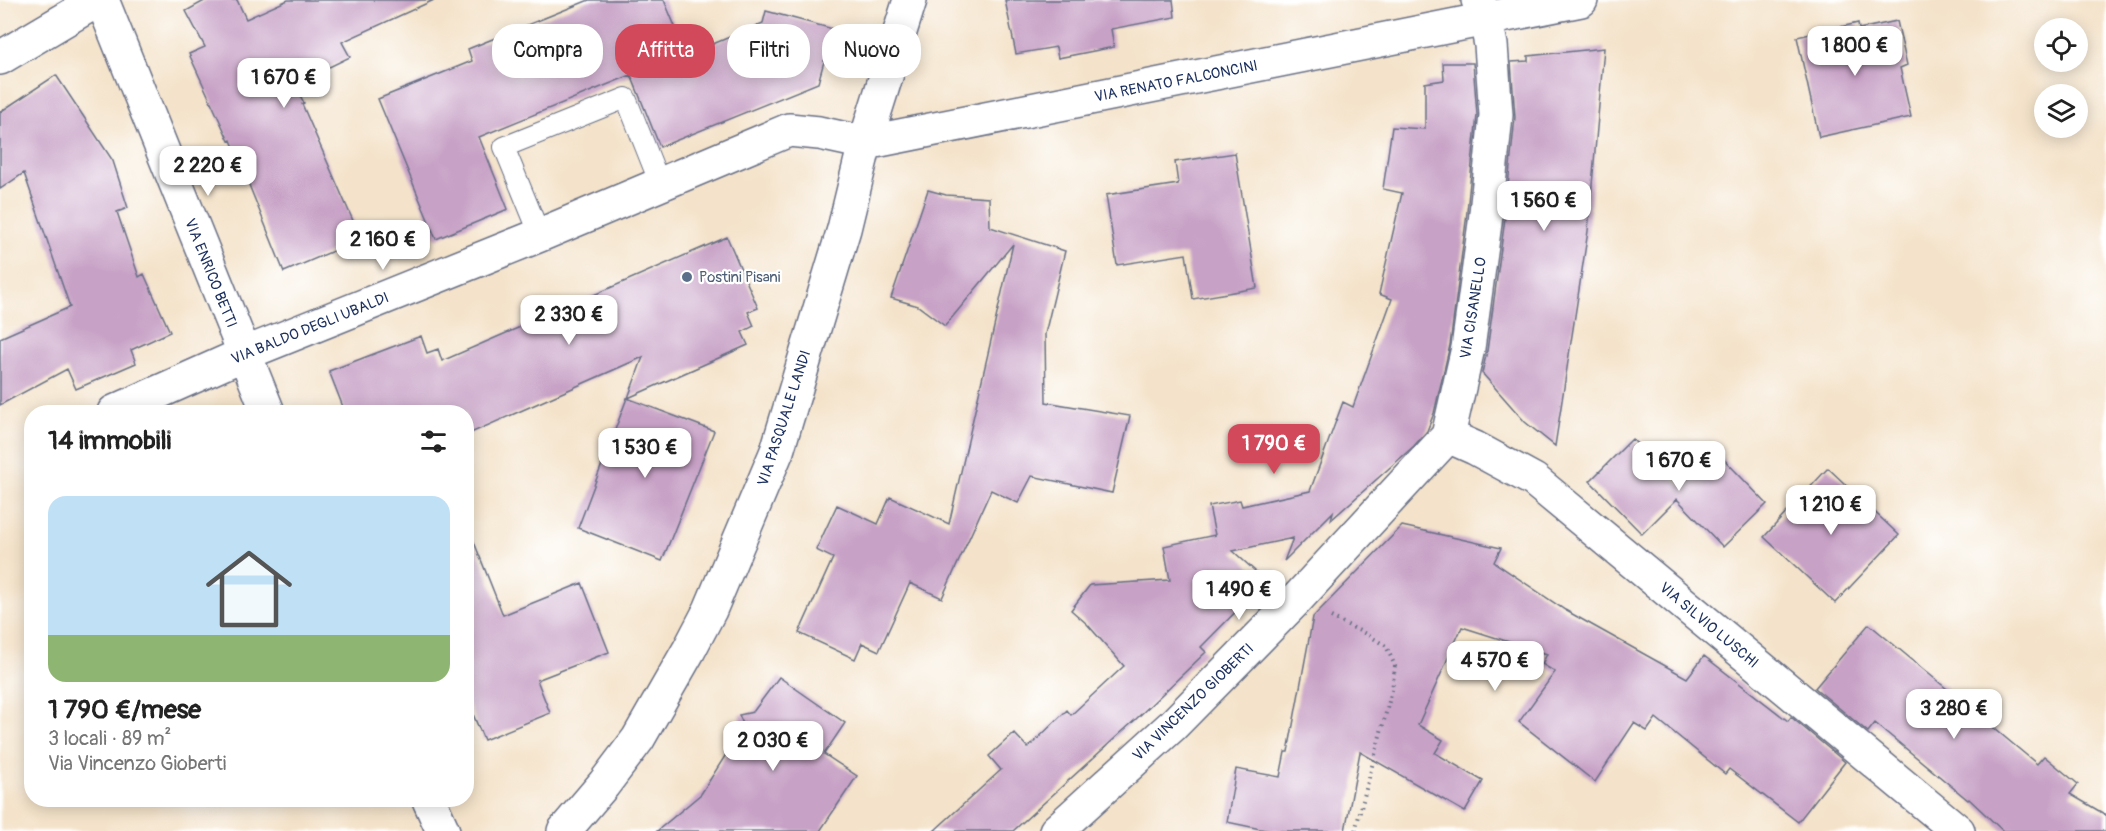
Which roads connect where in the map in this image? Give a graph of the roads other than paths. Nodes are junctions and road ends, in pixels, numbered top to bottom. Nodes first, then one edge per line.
1 (100, 0) edge
2 (910, 0) edge
3 (1581, 0) edge
4 (1482, 10) edge
5 (0, 58) edge
6 (865, 143) junction
7 (660, 184) junction
8 (540, 235) junction
9 (244, 354) junction
10 (130, 405) edge
11 (265, 405) edge
12 (1448, 436) junction
13 (432, 807) edge
14 (443, 831) edge
15 (564, 831) edge
16 (1056, 831) edge
17 (1958, 831) edge

1 - 5 street
1 - 9 street, VIA ENRICO BETTI
2 - 6 street, VIA PASQUALE LANDI
3 - 4 street, VIA RENATO FALCONCINI
4 - 6 street, VIA RENATO FALCONCINI
4 - 12 street, VIA CISANELLO
6 - 7 street, VIA BALDO DEGLI UBALDI
6 - 15 street, VIA PASQUALE LANDI
7 - 8 street, VIA BALDO DEGLI UBALDI
7 - 8 lane
8 - 9 street, VIA BALDO DEGLI UBALDI
9 - 10 street, VIA BALDO DEGLI UBALDI
9 - 11 street, VIA ENRICO BETTI
12 - 16 street, VIA VINCENZO GIOBERTI
12 - 17 street, VIA SILVIO LUSCHI
13 - 14 street

